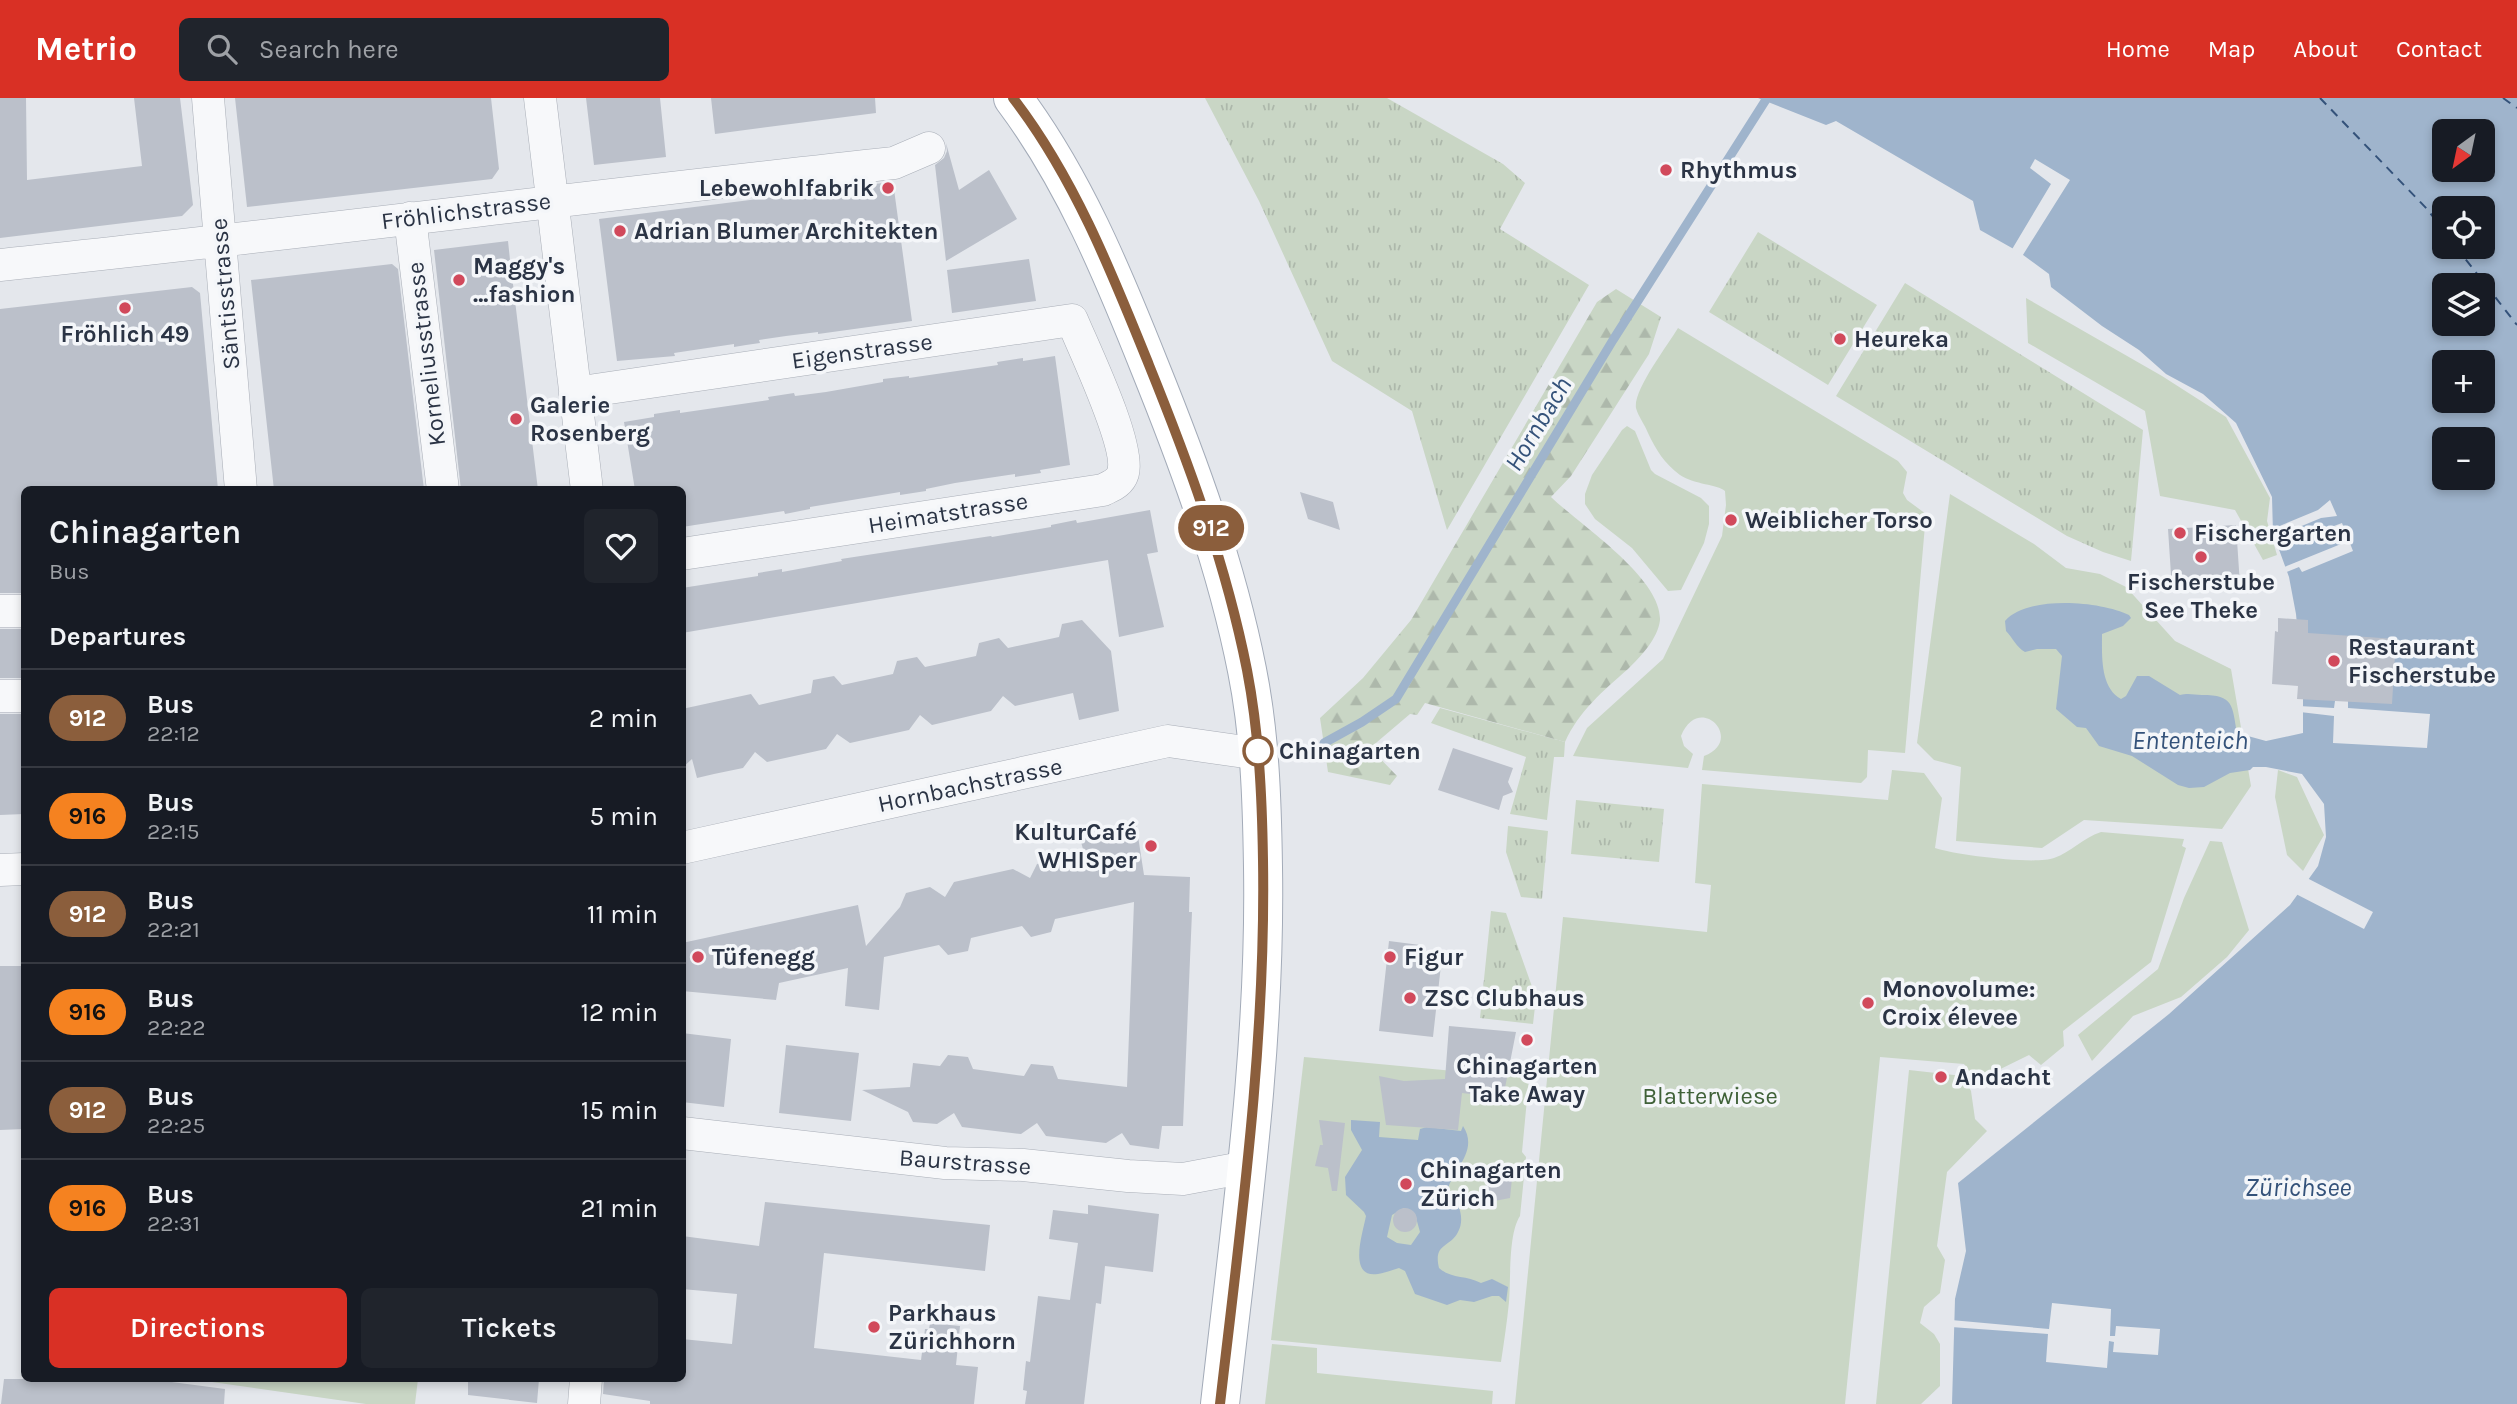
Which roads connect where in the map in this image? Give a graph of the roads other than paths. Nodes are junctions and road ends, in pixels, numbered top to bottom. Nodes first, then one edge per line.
1 (208, 98) edge
2 (540, 98) edge
3 (1013, 98) edge
4 (929, 148) dead end
5 (552, 201) junction
6 (410, 218) junction
7 (222, 242) junction
8 (0, 265) edge
9 (1102, 391) joint
10 (575, 393) junction
11 (242, 486) edge
12 (443, 486) edge
13 (587, 486) edge
14 (686, 553) edge
15 (0, 611) edge
16 (21, 611) edge
17 (0, 696) edge
18 (21, 696) edge
19 (1258, 754) junction
20 (686, 847) edge
21 (21, 869) edge
22 (0, 870) edge
23 (686, 1133) edge
24 (1247, 1167) junction
25 (586, 1382) edge
26 (584, 1404) edge
27 (1220, 1404) edge

1 - 7 street, Säntisstrasse
2 - 5 street
3 - 19 main road
4 - 5 street, Fröhlichstrasse
5 - 6 street, Fröhlichstrasse
5 - 10 street
6 - 7 street, Fröhlichstrasse
6 - 12 street, Korneliusstrasse
7 - 8 street, Fröhlichstrasse
7 - 11 street, Säntisstrasse
9 - 10 street, Eigenstrasse
9 - 14 street, Heimatstrasse
10 - 13 street
15 - 16 street
17 - 18 street
19 - 20 street, Hornbachstrasse
19 - 24 main road
21 - 22 street
23 - 24 street, Baurstrasse
24 - 27 main road
25 - 26 street

